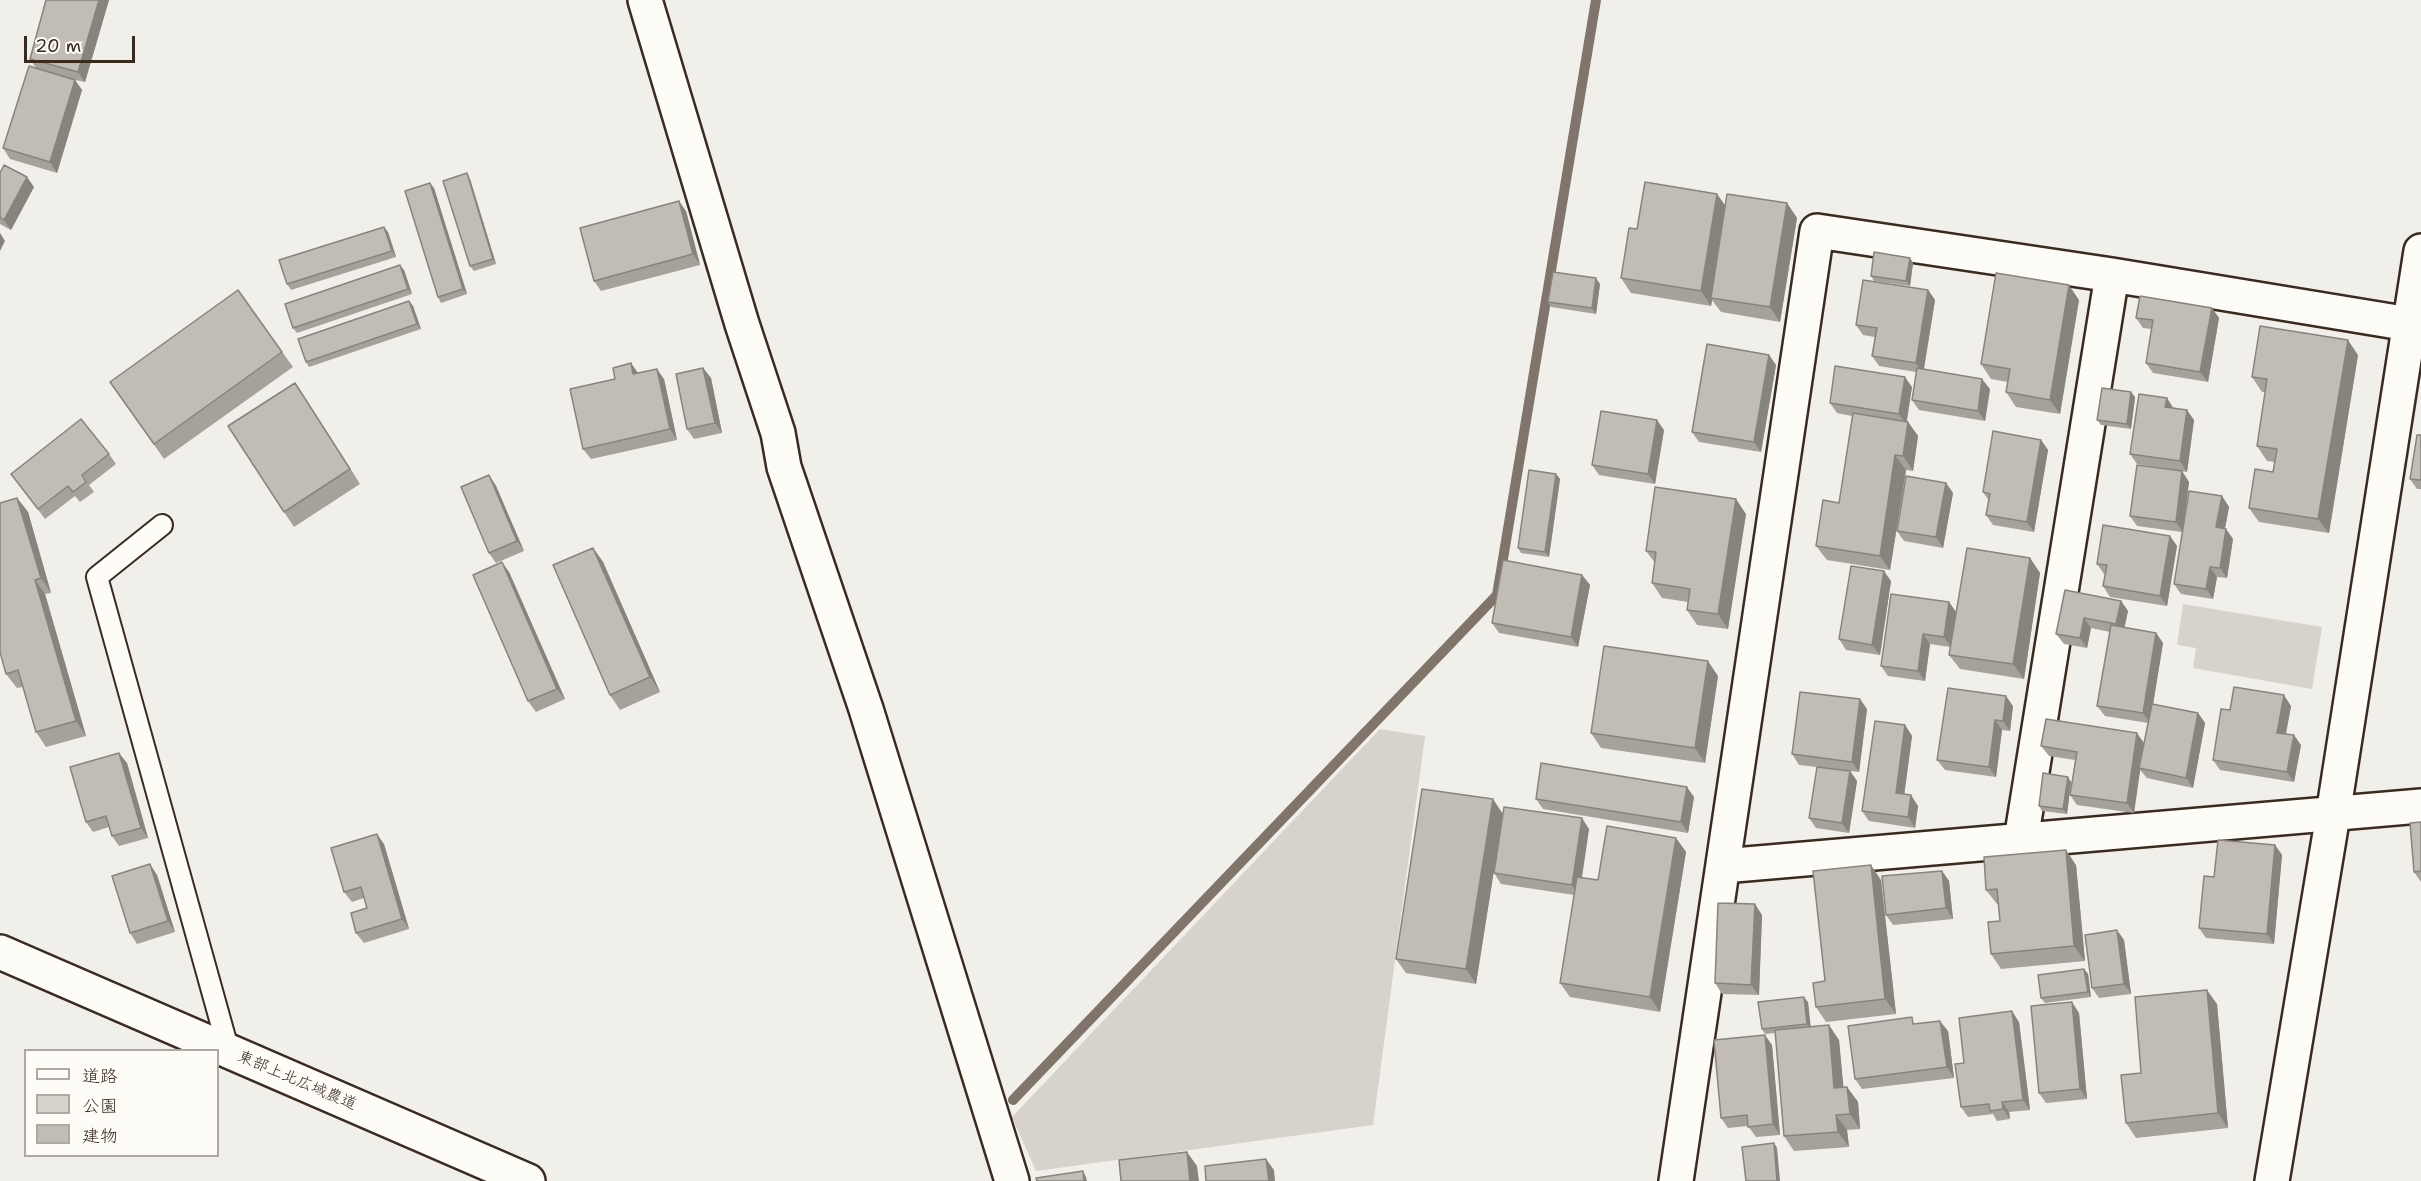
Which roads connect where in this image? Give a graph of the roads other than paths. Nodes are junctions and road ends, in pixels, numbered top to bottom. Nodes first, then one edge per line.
1 (645, 0) edge
2 (2421, 251) edge
3 (2112, 275) junction
4 (2415, 325) edge
5 (162, 525) dead end
6 (2421, 806) edge
7 (2333, 815) junction
8 (2021, 840) junction
9 (1723, 866) junction
10 (0, 952) edge
11 (229, 1052) junction
12 (528, 1181) edge
13 (1012, 1181) edge
14 (1676, 1181) edge
15 (2272, 1181) edge

1 - 13 street
2 - 4 street
3 - 4 street
3 - 8 street
3 - 9 street
4 - 7 street
5 - 11 lane
6 - 7 street
7 - 8 street
7 - 15 street
8 - 9 street
9 - 14 street
10 - 11 street, 東部上北広域農道
11 - 12 street, 東部上北広域農道

